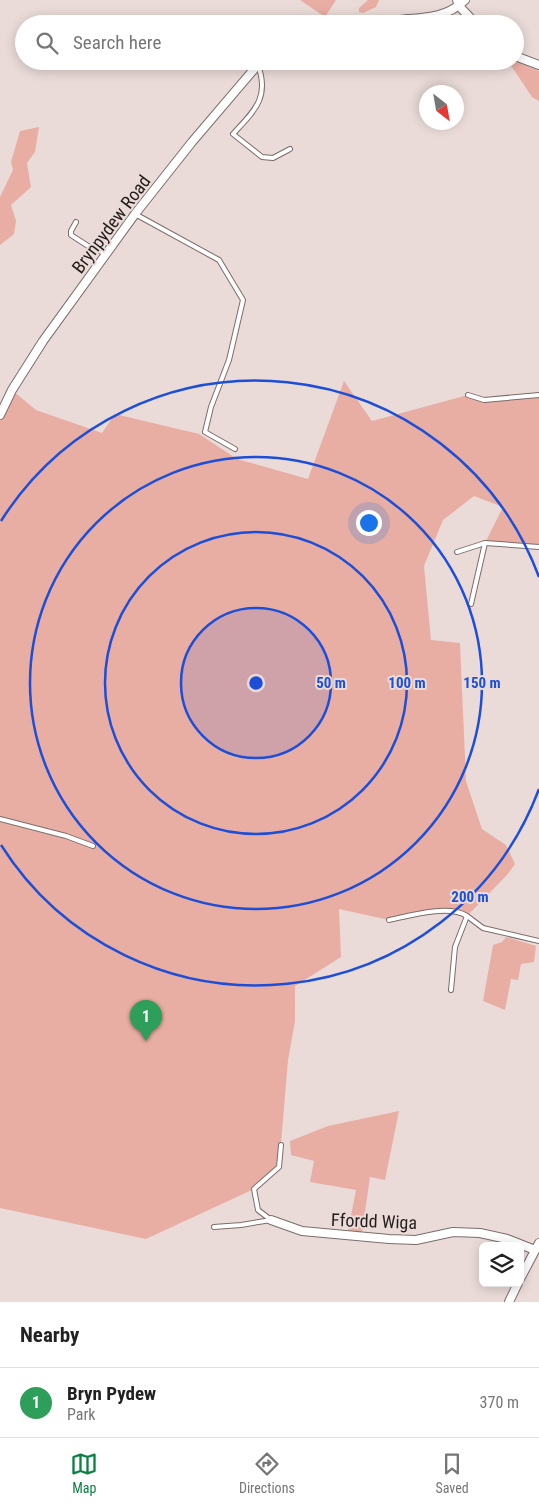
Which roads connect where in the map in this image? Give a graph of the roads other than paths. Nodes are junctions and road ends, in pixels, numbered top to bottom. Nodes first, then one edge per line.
1 (465, 0) edge
2 (458, 3) edge
3 (441, 15) edge
4 (468, 15) edge
5 (524, 59) edge
6 (539, 65) edge
7 (253, 70) edge
8 (260, 70) edge
9 (290, 149) dead end
10 (135, 214) junction
11 (76, 222) dead end
12 (106, 254) junction
13 (468, 394) dead end
14 (539, 395) edge
15 (0, 415) edge
16 (235, 449) dead end
17 (485, 543) junction
18 (539, 546) edge
19 (457, 552) dead end
20 (471, 604) dead end
21 (0, 819) edge
22 (93, 846) dead end
23 (466, 916) junction
24 (388, 920) dead end
25 (539, 941) edge
26 (451, 990) dead end
27 (281, 1145) dead end
28 (271, 1220) junction
29 (214, 1227) dead end
30 (539, 1243) edge
31 (535, 1250) junction
32 (524, 1271) edge
33 (516, 1287) edge
34 (509, 1302) edge

1 - 2 street
2 - 3 street
2 - 4 street
5 - 6 street
7 - 10 street, Brynpydew Road
8 - 9 lane
10 - 12 street, Brynpydew Road
10 - 16 lane
11 - 12 lane
12 - 15 street, Brynpydew Road
13 - 14 lane
17 - 18 lane
17 - 19 lane
17 - 20 lane
21 - 22 lane
23 - 24 lane
23 - 25 lane
23 - 26 lane
27 - 28 lane
28 - 29 lane
28 - 31 street, Ffordd Wiga
30 - 31 street
31 - 32 street
33 - 34 street

